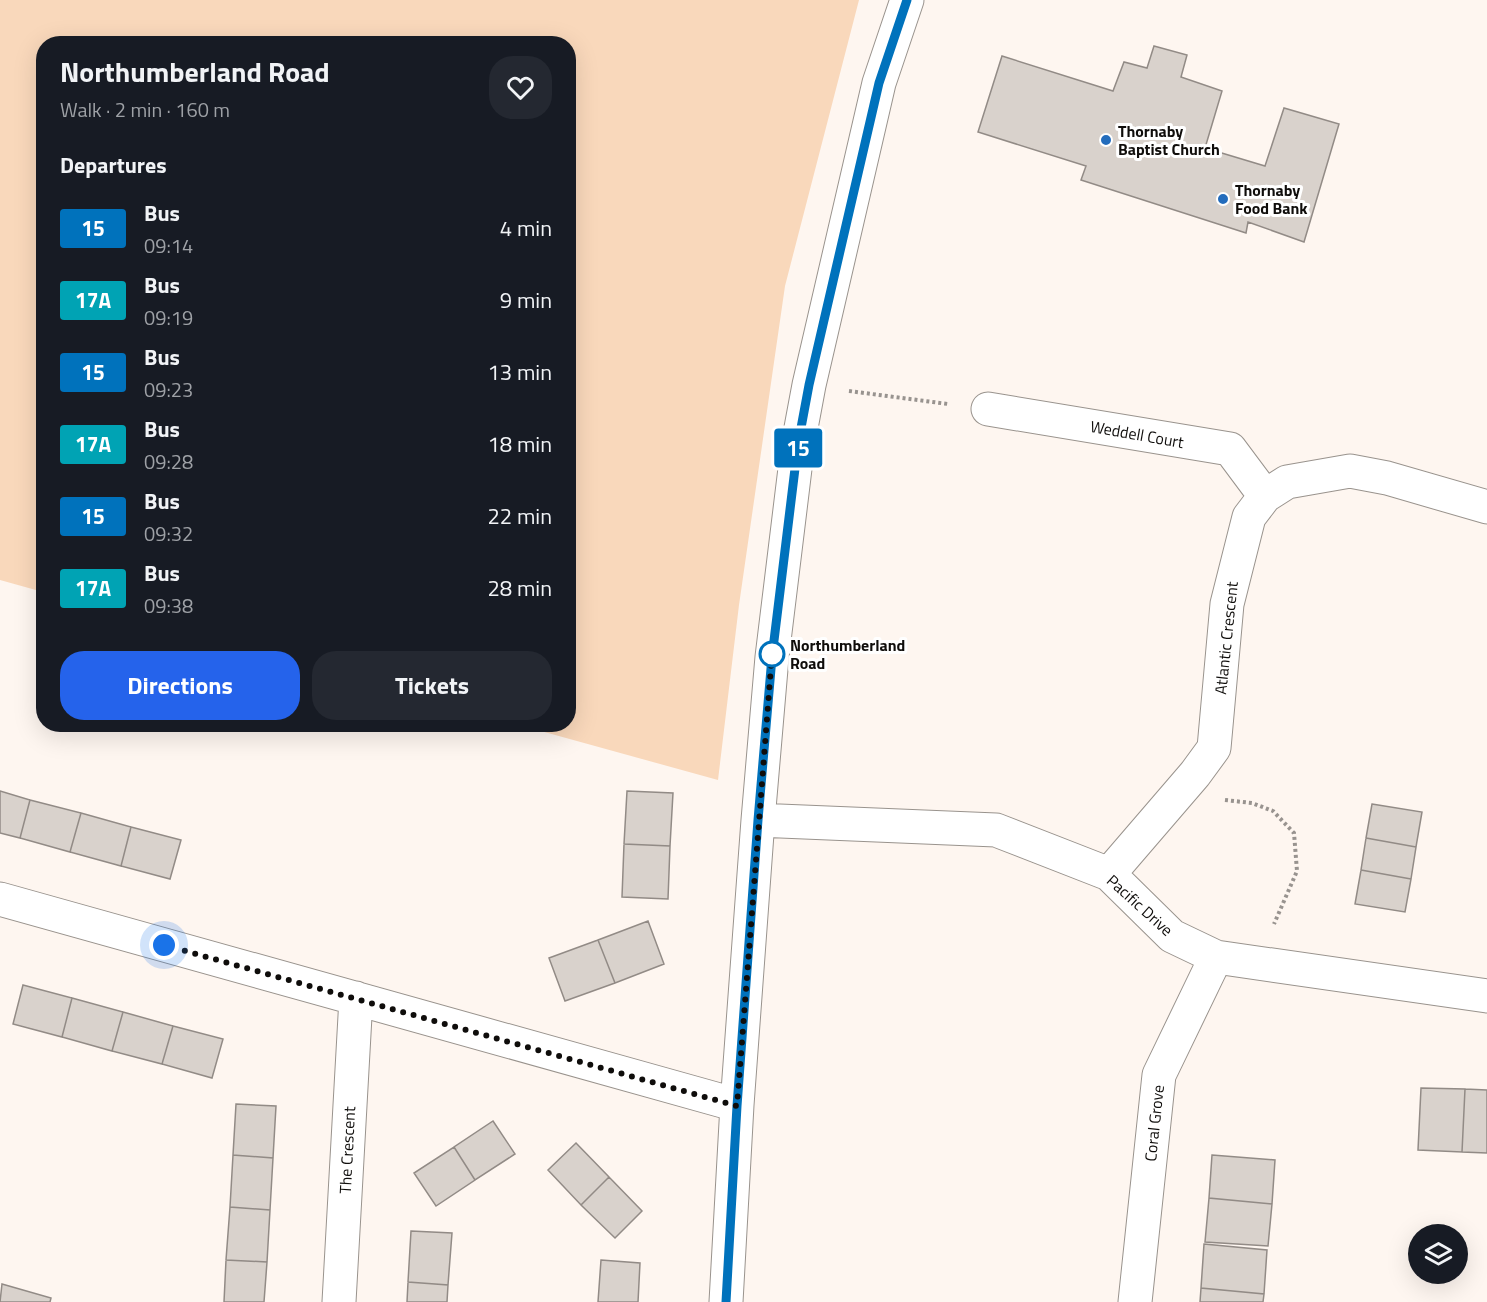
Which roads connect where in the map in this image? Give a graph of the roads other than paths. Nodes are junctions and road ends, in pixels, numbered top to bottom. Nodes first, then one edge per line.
1 (907, 0) edge
2 (988, 409) road end
3 (1265, 496) junction
4 (1487, 507) edge
5 (758, 820) junction
6 (1109, 874) junction
7 (0, 899) edge
8 (1216, 957) junction
9 (1487, 996) edge
10 (356, 998) junction
11 (737, 1106) junction
12 (339, 1302) edge
13 (726, 1302) edge
14 (1136, 1302) edge

1 - 5 street
2 - 3 street, Weddell Court
3 - 4 street, Atlantic Crescent
3 - 6 street, Atlantic Crescent
5 - 6 street, Pacific Drive
5 - 11 street
6 - 8 street, Pacific Drive
7 - 10 street
8 - 9 street, Pacific Drive
8 - 14 street, Coral Grove
10 - 11 street
10 - 12 street, The Crescent
11 - 13 street

